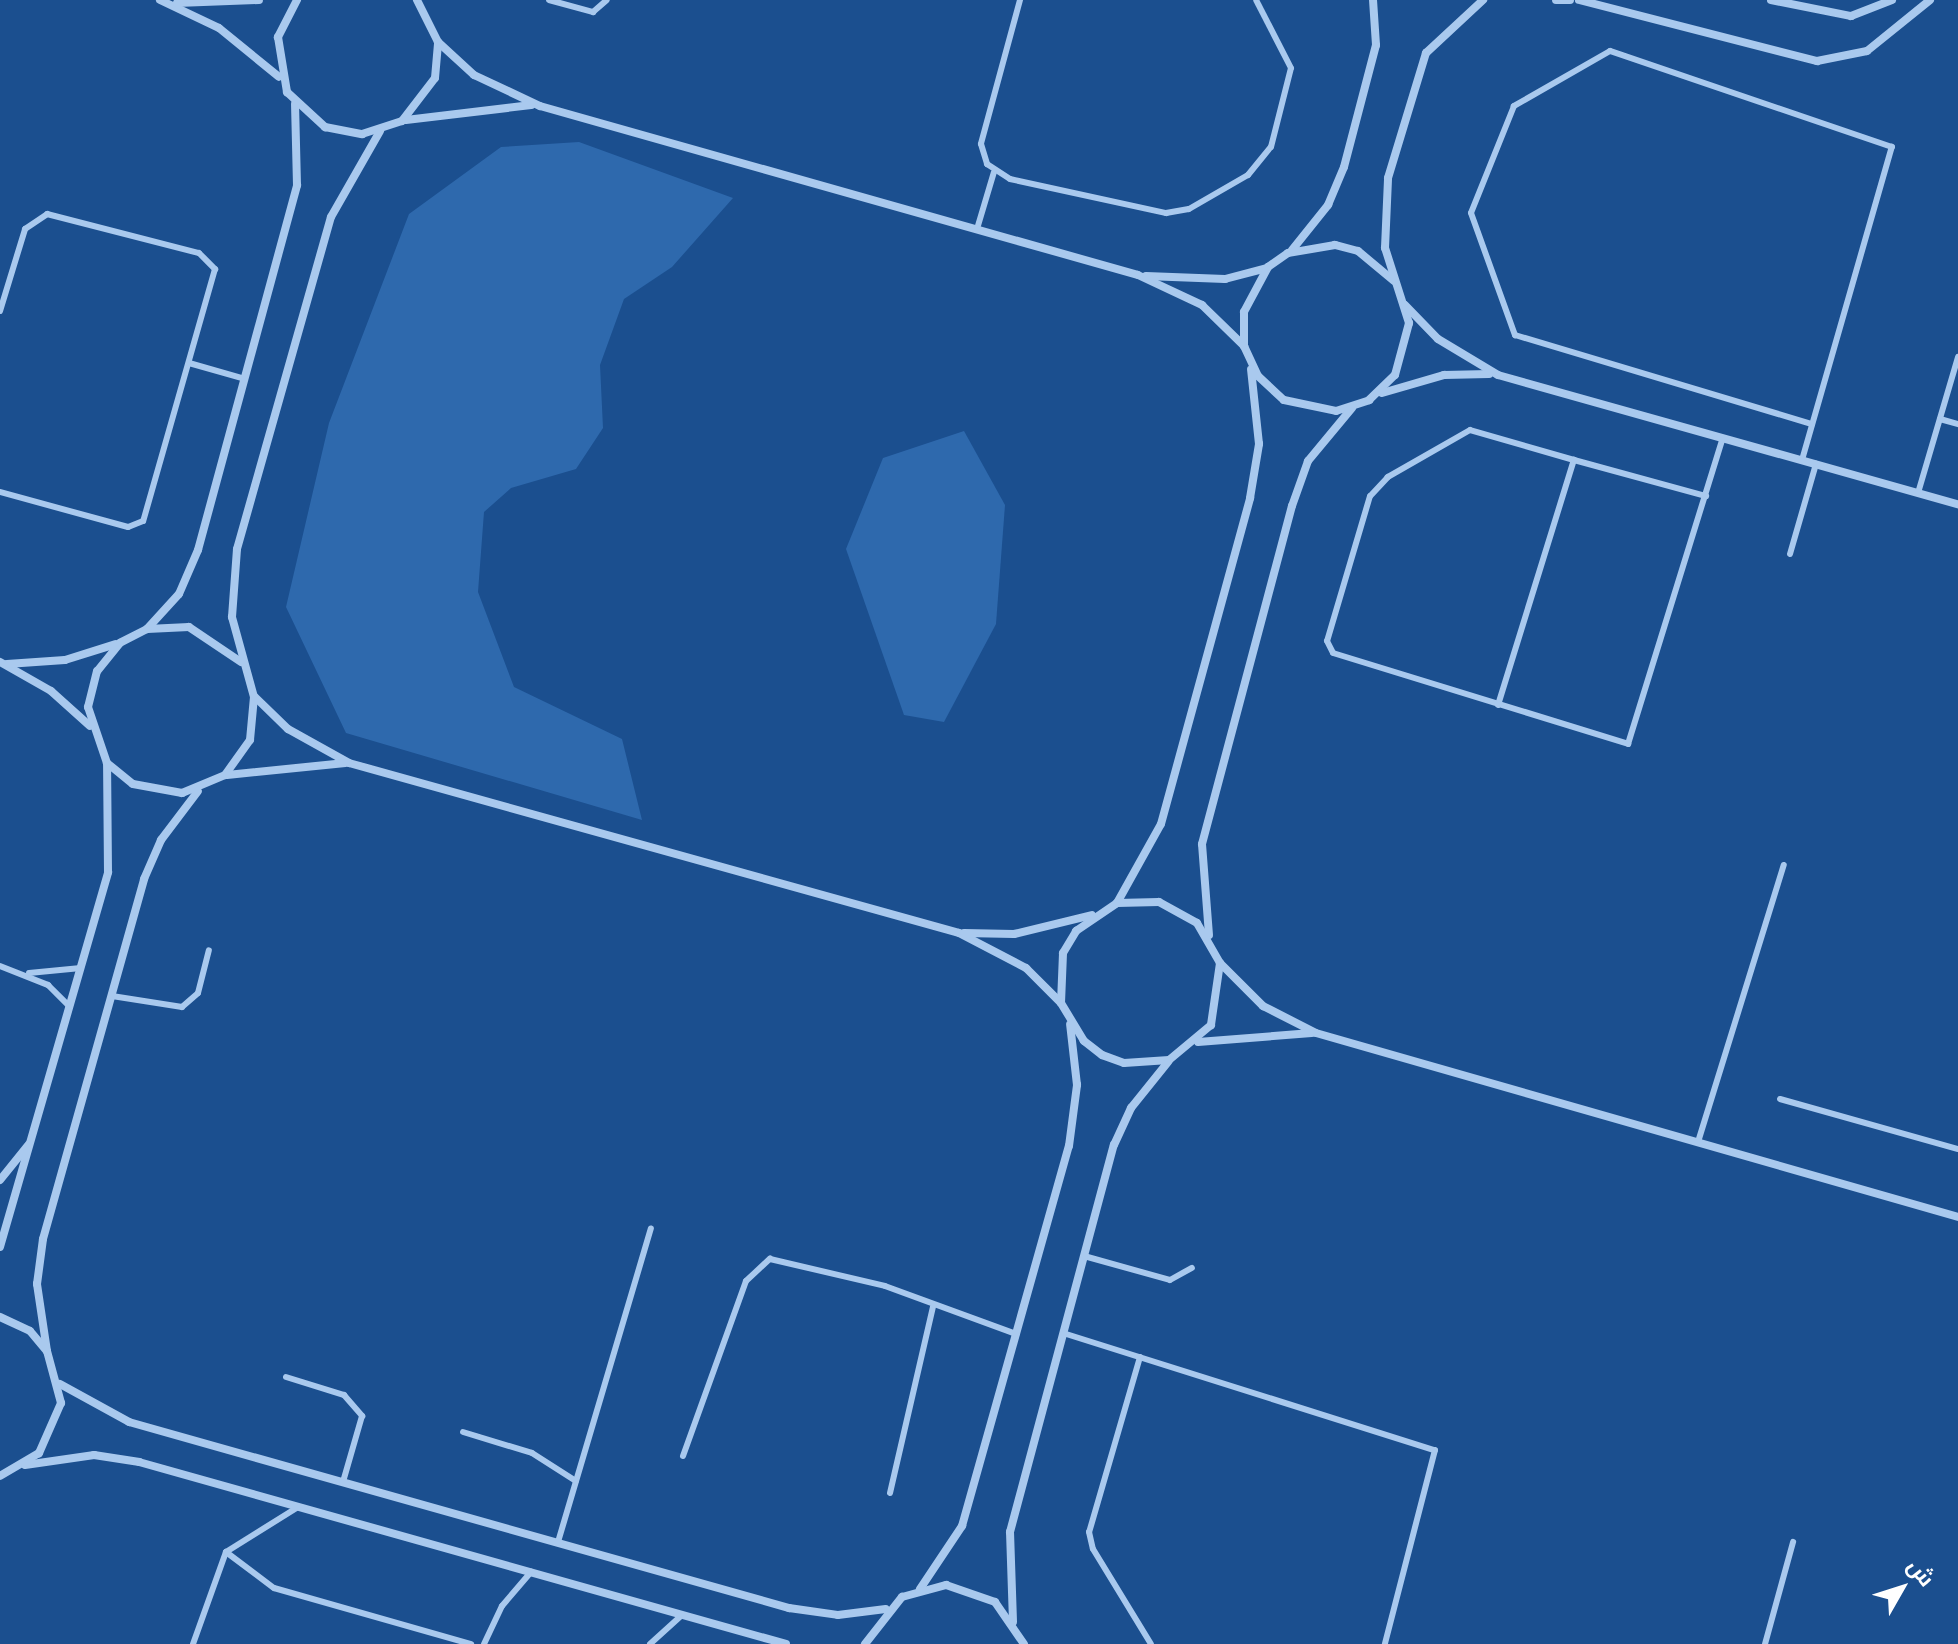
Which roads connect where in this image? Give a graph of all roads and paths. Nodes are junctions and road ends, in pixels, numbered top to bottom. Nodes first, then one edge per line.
1 (160, 0) edge
2 (259, 0) edge
3 (297, 0) edge
4 (549, 0) edge
5 (607, 0) edge
6 (1020, 0) edge
7 (1256, 0) edge
8 (1373, 0) edge
9 (1483, 0) edge
10 (1556, 0) edge
11 (1570, 0) edge
12 (1579, 0) edge
13 (1771, 0) edge
14 (1892, 0) edge
15 (1930, 0) edge
16 (421, 2) edge
17 (172, 3) junction
18 (438, 42) junction
19 (281, 78) junction
20 (295, 104) junction
21 (540, 106) junction
22 (402, 121) junction
23 (380, 131) junction
24 (994, 172) junction
25 (977, 229) junction
26 (1288, 253) junction
27 (1268, 267) junction
28 (1138, 275) junction
29 (1394, 281) junction
30 (1405, 305) junction
31 (0, 311) edge
32 (1244, 346) junction
33 (1958, 357) edge
34 (1249, 360) junction
35 (189, 363) junction
36 (1498, 375) junction
37 (245, 379) junction
38 (1369, 400) junction
39 (1354, 407) junction
40 (1940, 419) junction
41 (1812, 424) junction
42 (1958, 424) edge
43 (1723, 438) junction
44 (1574, 460) junction
45 (1802, 460) junction
46 (1816, 464) junction
47 (0, 492) edge
48 (1918, 493) junction
49 (1706, 496) junction
50 (1958, 504) edge
51 (1790, 554) dead end
52 (147, 629) junction
53 (120, 643) junction
54 (241, 662) junction
55 (4, 663) edge
56 (254, 697) junction
57 (1498, 705) junction
58 (90, 726) junction
59 (107, 763) junction
60 (349, 763) junction
61 (225, 775) junction
62 (199, 789) junction
63 (1784, 865) dead end
64 (1117, 903) junction
65 (1095, 914) junction
66 (959, 933) junction
67 (1210, 939) junction
68 (209, 950) dead end
69 (1220, 963) junction
70 (0, 966) edge
71 (81, 968) junction
72 (25, 973) junction
73 (112, 996) junction
74 (1061, 1003) junction
75 (70, 1007) junction
76 (1069, 1023) junction
77 (1316, 1033) junction
78 (1197, 1042) junction
79 (1169, 1060) junction
80 (1780, 1099) dead end
81 (32, 1140) junction
82 (1698, 1142) junction
83 (1958, 1149) edge
84 (0, 1180) edge
85 (1958, 1217) edge
86 (651, 1228) dead end
87 (0, 1247) edge
88 (1084, 1256) junction
89 (1192, 1268) dead end
90 (933, 1307) junction
91 (0, 1317) edge
92 (1063, 1333) junction
93 (1016, 1334) junction
94 (47, 1351) junction
95 (1140, 1357) junction
96 (286, 1377) dead end
97 (60, 1384) junction
98 (463, 1432) dead end
99 (683, 1456) dead end
100 (25, 1465) junction
101 (0, 1476) edge
102 (576, 1481) junction
103 (343, 1482) junction
104 (890, 1493) dead end
105 (298, 1507) junction
106 (558, 1542) junction
107 (1793, 1542) dead end
108 (226, 1552) junction
109 (531, 1572) junction
110 (920, 1589) junction
111 (886, 1609) junction
112 (681, 1616) junction
113 (1013, 1622) junction
114 (441, 1640) edge
115 (1025, 1643) edge
116 (193, 1644) edge
117 (471, 1644) edge
118 (484, 1644) edge
119 (650, 1644) edge
120 (786, 1644) edge
121 (865, 1644) edge
122 (1151, 1644) edge
123 (1385, 1644) edge
124 (1765, 1644) edge

1 - 17 street
2 - 17 street
3 - 19 street
4 - 5 lane
6 - 24 lane
7 - 24 lane
8 - 26 street
9 - 29 street
10 - 11 street
12 - 15 street
13 - 14 street
16 - 18 street
17 - 19 street
18 - 21 street
18 - 22 street
19 - 20 street
20 - 23 street
20 - 37 street
21 - 22 street
21 - 25 street
22 - 23 street
23 - 54 street
24 - 25 lane
25 - 28 street
26 - 27 street
26 - 29 street
27 - 28 street
27 - 32 street
28 - 32 street
29 - 30 street
30 - 36 street
30 - 38 street
31 - 35 lane
32 - 34 street
33 - 40 lane
34 - 39 street
34 - 64 street
35 - 37 lane
35 - 47 lane
36 - 38 street
36 - 43 street
37 - 52 street
38 - 39 street
39 - 67 street
40 - 42 lane
40 - 48 lane
41 - 41 lane
41 - 45 lane
43 - 45 street
43 - 49 lane
44 - 49 lane
44 - 57 lane
44 - 57 lane
45 - 46 street
46 - 48 street
46 - 51 lane
48 - 50 street
49 - 57 lane
52 - 53 street
52 - 54 street
53 - 55 street
53 - 58 street
54 - 56 street
55 - 58 street
56 - 60 street
56 - 61 street
58 - 59 street
59 - 62 street
59 - 71 street
60 - 61 street
60 - 66 street
61 - 62 street
62 - 73 street
63 - 82 lane
64 - 65 street
64 - 67 street
65 - 66 street
65 - 74 street
66 - 74 street
67 - 69 street
68 - 73 lane
69 - 77 street
69 - 78 street
70 - 72 lane
71 - 72 lane
71 - 75 street
72 - 75 lane
73 - 94 street
74 - 76 street
75 - 81 street
76 - 79 street
76 - 93 street
77 - 78 street
77 - 82 street
78 - 79 street
79 - 88 street
80 - 83 lane
81 - 84 street
81 - 87 street
82 - 85 street
86 - 102 lane
88 - 89 lane
88 - 92 street
90 - 93 lane
90 - 99 lane
90 - 104 lane
91 - 94 street
92 - 95 lane
92 - 113 street
93 - 110 street
94 - 97 street
95 - 122 lane
95 - 123 lane
96 - 103 lane
97 - 100 street
97 - 103 street
98 - 102 lane
100 - 101 street
100 - 105 street
102 - 106 lane
103 - 106 street
105 - 108 lane
105 - 109 street
106 - 111 street
107 - 124 lane
108 - 114 lane
108 - 116 lane
109 - 112 street
109 - 118 lane
110 - 111 street
110 - 113 street
111 - 121 street
112 - 119 lane
112 - 120 street
113 - 115 street
114 - 117 lane

